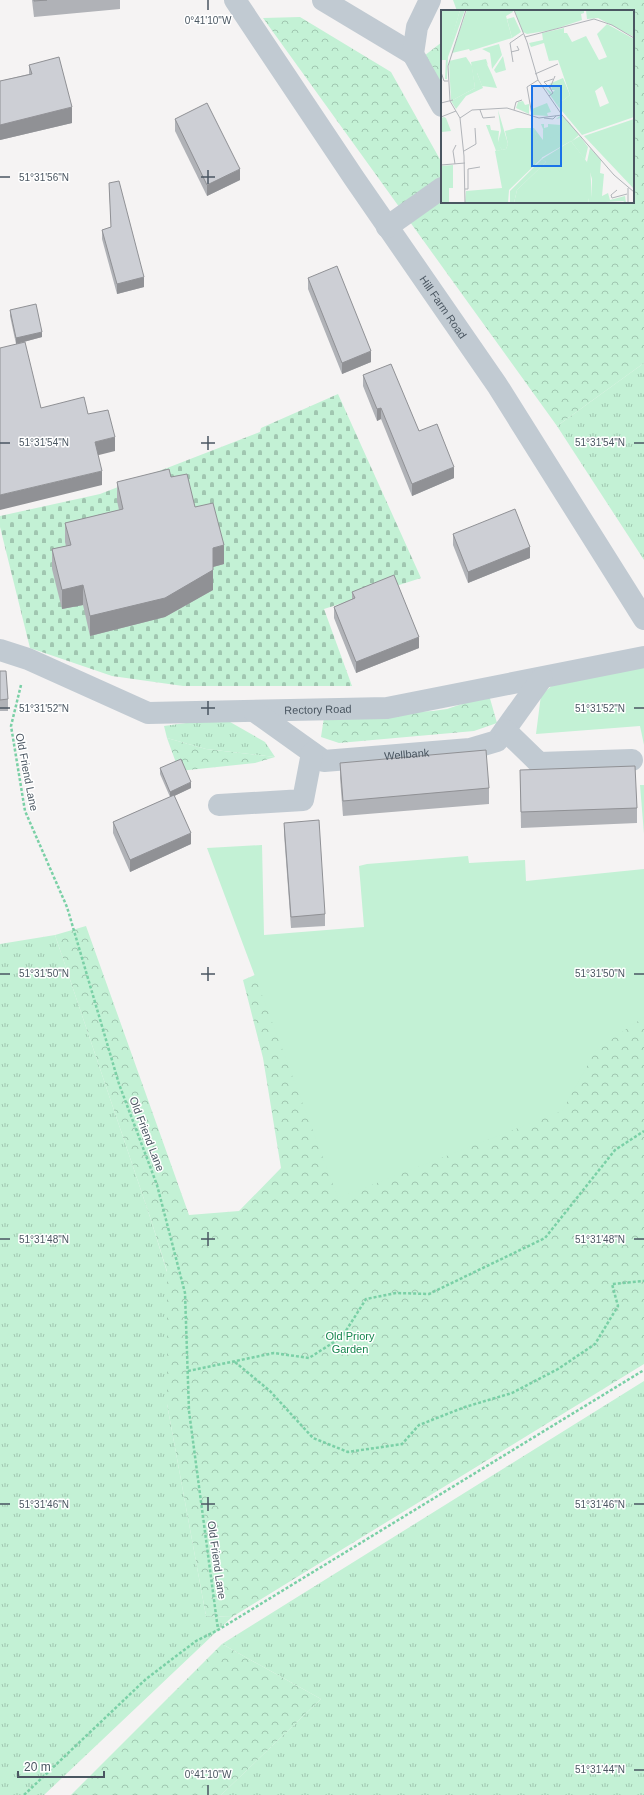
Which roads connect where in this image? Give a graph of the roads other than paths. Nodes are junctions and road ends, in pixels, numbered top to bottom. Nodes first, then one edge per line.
1 (235, 0) edge
2 (323, 0) edge
3 (430, 0) edge
4 (412, 54) junction
5 (441, 104) edge
6 (441, 189) edge
7 (388, 227) junction
8 (644, 619) edge
9 (0, 650) edge
10 (644, 658) edge
11 (542, 678) junction
12 (254, 711) junction
13 (505, 730) junction
14 (312, 753) junction
15 (632, 760) dead end
16 (219, 805) dead end

1 - 7 street, Hill Farm Road
2 - 4 street
3 - 4 street
4 - 5 street
6 - 7 street
7 - 8 street, Hill Farm Road
9 - 12 street, Rectory Road
10 - 11 street, Rectory Road
11 - 12 street, Rectory Road
11 - 13 street, Wellbank
12 - 14 street, Wellbank
13 - 14 street, Wellbank
13 - 15 street
14 - 16 street

